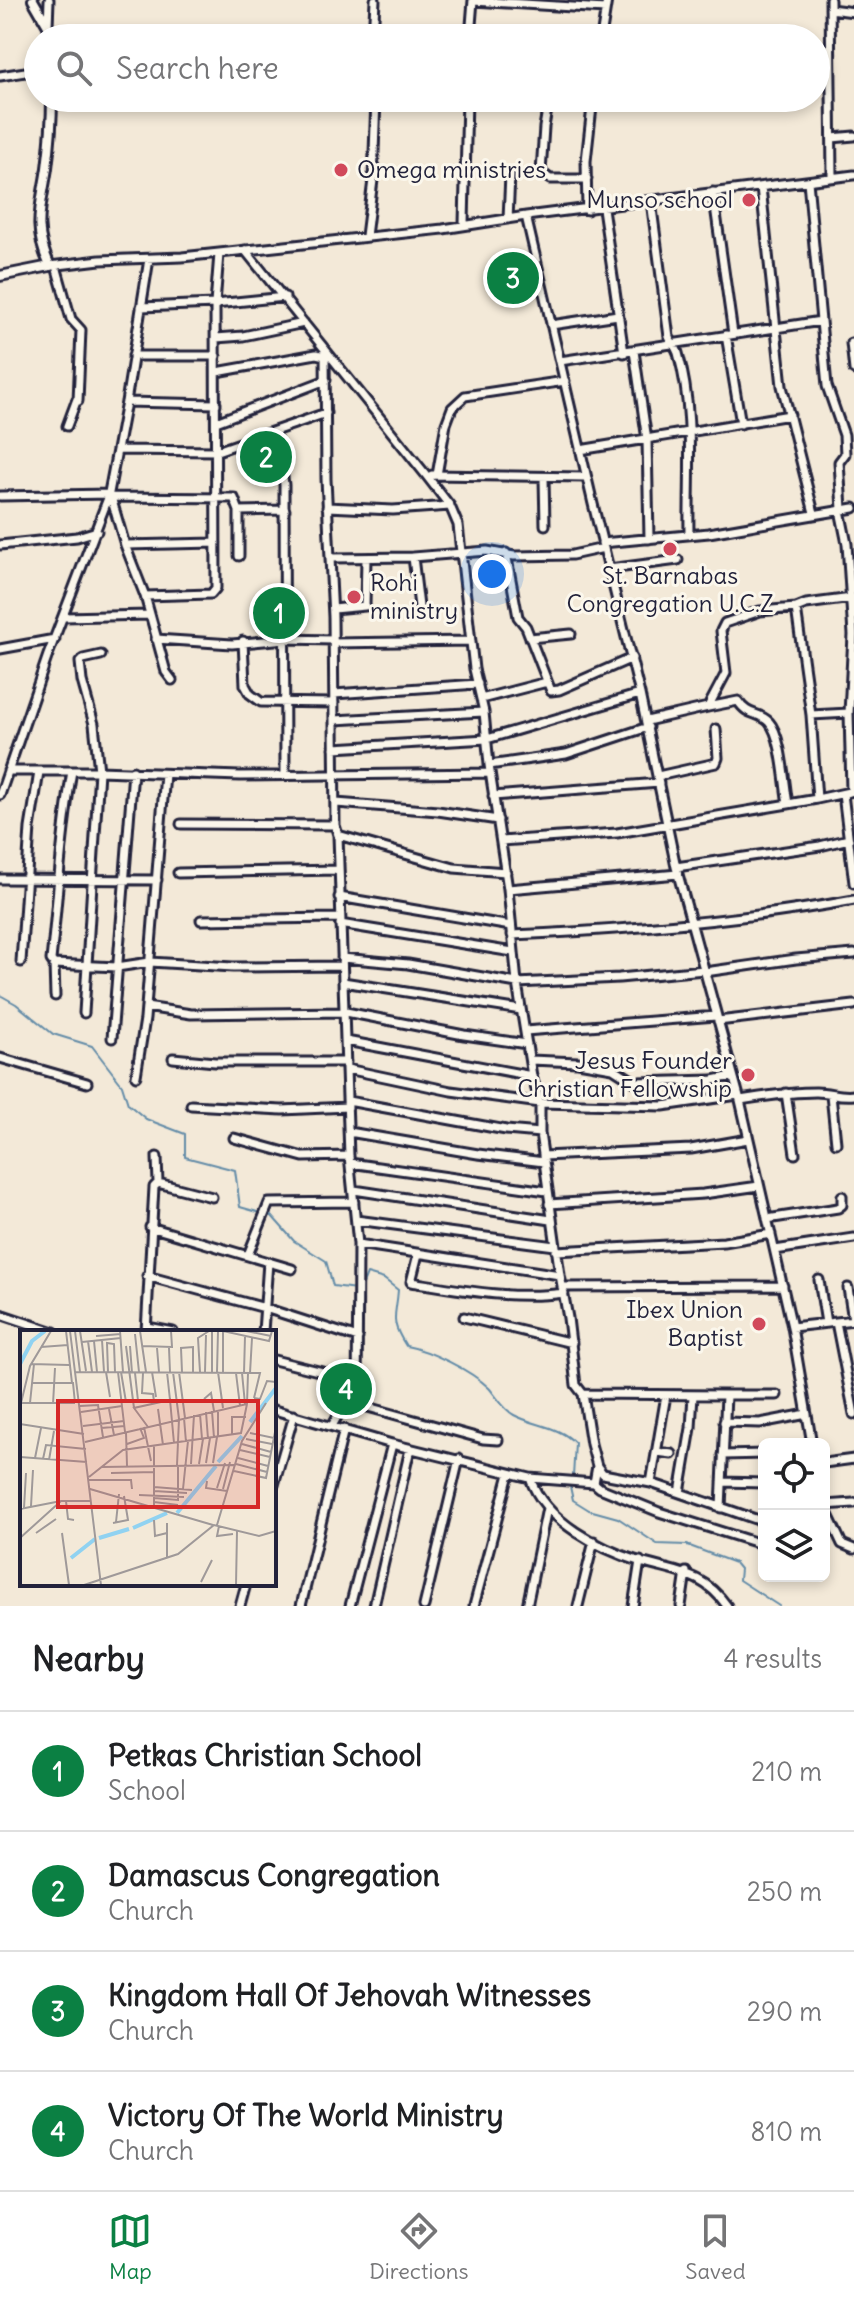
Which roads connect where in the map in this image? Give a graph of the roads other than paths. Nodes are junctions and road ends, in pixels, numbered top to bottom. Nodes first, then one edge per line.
1 (33, 0) edge
2 (49, 0) edge
3 (375, 0) edge
4 (473, 0) edge
5 (606, 4) edge
6 (830, 4) edge
7 (854, 12) edge
8 (47, 24) edge
9 (48, 24) edge
10 (374, 24) edge
11 (471, 24) edge
12 (603, 24) edge
13 (830, 24) edge
14 (24, 72) edge
15 (0, 76) edge
16 (830, 103) edge
17 (52, 112) edge
18 (377, 112) edge
19 (467, 112) edge
20 (547, 112) edge
21 (592, 112) edge
22 (854, 136) edge
23 (832, 138) junction
24 (510, 175) dead end
25 (854, 175) edge
26 (832, 177) junction
27 (587, 179) junction
28 (808, 181) junction
29 (761, 187) junction
30 (713, 192) junction
31 (651, 201) junction
32 (603, 208) junction
33 (587, 210) junction
34 (526, 216) junction
35 (508, 219) junction
36 (464, 224) junction
37 (366, 236) junction
38 (245, 250) junction
39 (219, 254) junction
40 (149, 259) junction
41 (53, 266) junction
42 (0, 276) edge
43 (285, 297) junction
44 (215, 304) junction
45 (141, 307) junction
46 (618, 315) junction
47 (821, 321) junction
48 (304, 323) junction
49 (551, 325) junction
50 (775, 327) junction
51 (729, 334) junction
52 (216, 338) junction
53 (851, 343) dead end
54 (674, 345) junction
55 (634, 351) junction
56 (325, 353) junction
57 (624, 353) junction
58 (133, 356) junction
59 (216, 356) junction
60 (560, 361) junction
61 (854, 370) edge
62 (217, 372) junction
63 (326, 380) junction
64 (565, 381) junction
65 (126, 402) junction
66 (216, 404) junction
67 (326, 413) junction
68 (790, 415) junction
69 (216, 422) junction
70 (741, 424) junction
71 (67, 426) dead end
72 (274, 431) junction
73 (691, 433) junction
74 (647, 440) junction
75 (118, 450) junction
76 (580, 450) junction
77 (217, 451) junction
78 (426, 475) junction
79 (437, 475) junction
80 (586, 477) junction
81 (544, 478) junction
82 (0, 496) edge
83 (109, 496) junction
84 (216, 497) junction
85 (450, 506) junction
86 (327, 507) junction
87 (854, 508) edge
88 (841, 509) junction
89 (285, 510) junction
90 (239, 511) junction
91 (814, 513) junction
92 (545, 525) dead end
93 (689, 535) junction
94 (90, 537) junction
95 (649, 539) junction
96 (216, 543) junction
97 (850, 544) edge
98 (0, 545) edge
99 (125, 545) junction
100 (603, 545) junction
101 (462, 553) junction
102 (506, 553) junction
103 (239, 556) dead end
104 (413, 557) junction
105 (331, 558) junction
106 (366, 558) junction
107 (678, 560) dead end
108 (609, 569) junction
109 (145, 596) junction
110 (852, 598) edge
111 (796, 608) junction
112 (333, 609) junction
113 (149, 615) junction
114 (420, 615) dead end
115 (64, 617) junction
116 (571, 634) dead end
117 (530, 638) junction
118 (55, 639) junction
119 (156, 639) junction
120 (286, 639) junction
121 (243, 641) junction
122 (333, 641) junction
123 (470, 641) junction
124 (853, 646) edge
125 (0, 649) edge
126 (101, 655) dead end
127 (632, 658) junction
128 (172, 680) dead end
129 (547, 682) junction
130 (478, 684) junction
131 (640, 694) junction
132 (334, 699) junction
133 (481, 699) junction
134 (285, 702) junction
135 (708, 707) junction
136 (484, 712) junction
137 (849, 713) junction
138 (811, 715) junction
139 (334, 720) junction
140 (647, 724) junction
141 (716, 729) dead end
142 (487, 739) junction
143 (334, 748) junction
144 (489, 769) junction
145 (8, 771) junction
146 (72, 771) junction
147 (99, 771) junction
148 (133, 771) junction
149 (39, 772) junction
150 (165, 774) junction
151 (285, 775) junction
152 (334, 775) junction
153 (852, 776) edge
154 (659, 779) junction
155 (849, 792) edge
156 (0, 795) edge
157 (493, 796) junction
158 (817, 799) junction
159 (336, 803) junction
160 (788, 804) junction
161 (498, 820) junction
162 (181, 824) dead end
163 (668, 824) junction
164 (335, 825) junction
165 (338, 835) junction
166 (849, 839) junction
167 (501, 841) junction
168 (338, 870) junction
169 (677, 870) junction
170 (506, 872) junction
171 (178, 873) dead end
172 (0, 879) edge
173 (27, 879) junction
174 (60, 879) junction
175 (91, 879) junction
176 (125, 880) junction
177 (157, 880) junction
178 (854, 883) edge
179 (508, 889) junction
180 (339, 897) junction
181 (854, 900) edge
182 (201, 920) dead end
183 (340, 921) junction
184 (690, 921) junction
185 (511, 930) junction
186 (513, 952) junction
187 (854, 954) edge
188 (21, 962) dead end
189 (150, 962) junction
190 (342, 962) junction
191 (54, 964) junction
192 (86, 966) junction
193 (117, 967) junction
194 (704, 971) junction
195 (343, 982) junction
196 (517, 983) junction
197 (55, 996) dead end
198 (854, 1005) edge
199 (146, 1007) junction
200 (521, 1010) junction
201 (346, 1012) junction
202 (84, 1013) dead end
203 (717, 1018) junction
204 (525, 1031) junction
205 (112, 1038) dead end
206 (346, 1041) junction
207 (527, 1044) junction
208 (0, 1058) edge
209 (173, 1058) dead end
210 (530, 1060) junction
211 (347, 1066) junction
212 (136, 1076) dead end
213 (532, 1076) junction
214 (733, 1076) junction
215 (87, 1083) dead end
216 (786, 1093) junction
217 (831, 1095) junction
218 (854, 1095) edge
219 (739, 1097) junction
220 (540, 1103) junction
221 (348, 1104) junction
222 (191, 1105) dead end
223 (349, 1132) junction
224 (540, 1133) junction
225 (234, 1138) dead end
226 (748, 1139) junction
227 (836, 1143) dead end
228 (795, 1154) dead end
229 (157, 1157) dead end
230 (543, 1159) junction
231 (350, 1160) junction
232 (158, 1183) junction
233 (759, 1186) junction
234 (354, 1190) junction
235 (547, 1191) junction
236 (842, 1196) dead end
237 (212, 1197) dead end
238 (354, 1202) junction
239 (549, 1204) junction
240 (767, 1219) junction
241 (356, 1220) junction
242 (551, 1220) junction
243 (150, 1227) junction
244 (771, 1234) junction
245 (854, 1238) edge
246 (358, 1244) junction
247 (556, 1249) junction
248 (775, 1250) junction
249 (418, 1254) junction
250 (248, 1255) junction
251 (268, 1262) junction
252 (292, 1269) dead end
253 (560, 1275) junction
254 (147, 1276) junction
255 (819, 1280) dead end
256 (783, 1286) junction
257 (848, 1288) dead end
258 (563, 1290) junction
259 (265, 1308) junction
260 (0, 1314) edge
261 (464, 1317) dead end
262 (854, 1320) edge
263 (836, 1322) junction
264 (826, 1323) junction
265 (792, 1327) junction
266 (146, 1329) edge
267 (48, 1330) edge
268 (263, 1330) edge
269 (358, 1338) junction
270 (572, 1343) junction
271 (276, 1360) edge
272 (359, 1381) junction
273 (583, 1394) junction
274 (666, 1395) junction
275 (693, 1395) junction
276 (726, 1395) junction
277 (777, 1395) dead end
278 (357, 1404) junction
279 (276, 1410) edge
280 (807, 1414) junction
281 (854, 1414) edge
282 (294, 1415) junction
283 (724, 1422) junction
284 (332, 1426) junction
285 (344, 1429) junction
286 (811, 1438) edge
287 (498, 1440) dead end
288 (392, 1444) junction
289 (410, 1449) junction
290 (657, 1452) junction
291 (672, 1454) dead end
292 (758, 1454) edge
293 (723, 1455) junction
294 (459, 1459) junction
295 (854, 1459) edge
296 (830, 1462) edge
297 (597, 1466) junction
298 (509, 1474) junction
299 (276, 1478) edge
300 (530, 1478) junction
301 (722, 1482) junction
302 (594, 1483) junction
303 (651, 1483) junction
304 (758, 1483) edge
305 (680, 1493) junction
306 (854, 1503) edge
307 (830, 1505) edge
308 (547, 1508) junction
309 (721, 1508) junction
310 (758, 1520) edge
311 (830, 1526) edge
312 (594, 1541) junction
313 (758, 1541) edge
314 (854, 1549) edge
315 (640, 1561) junction
316 (686, 1572) junction
317 (245, 1586) edge
318 (240, 1606) edge
319 (301, 1606) edge
320 (350, 1606) edge
321 (374, 1606) edge
322 (424, 1606) edge
323 (474, 1606) edge
324 (527, 1606) edge
325 (578, 1606) edge
326 (633, 1606) edge
327 (681, 1606) edge
328 (727, 1606) edge

1 - 8 street
2 - 9 street
3 - 10 street
4 - 5 street
4 - 11 street
5 - 12 street
6 - 7 street
6 - 13 street
14 - 15 street
16 - 23 street
17 - 41 street
18 - 37 street
19 - 36 street
20 - 27 street
21 - 27 street
22 - 23 street
23 - 26 street
24 - 35 street
25 - 26 street
26 - 28 street
27 - 33 street
28 - 29 street
28 - 47 street
29 - 30 street
29 - 50 street
30 - 31 street
30 - 51 street
31 - 32 street
31 - 54 street
32 - 33 street
32 - 46 street
33 - 34 street
34 - 35 street
34 - 49 street
35 - 36 street
36 - 37 street
37 - 38 street
38 - 39 street
38 - 43 street
39 - 40 street
39 - 44 street
40 - 41 street
40 - 45 street
41 - 42 street
41 - 71 street
43 - 44 street
43 - 48 street
44 - 45 street
44 - 52 street
45 - 58 street
46 - 49 street
46 - 57 street
47 - 50 street
47 - 88 street
48 - 52 street
48 - 56 street
49 - 60 street
50 - 51 street
50 - 68 street
51 - 54 street
51 - 70 street
52 - 59 street
53 - 61 street
54 - 55 street
54 - 73 street
55 - 57 street
55 - 74 street
56 - 62 street
56 - 63 street
56 - 78 street
57 - 60 street
58 - 59 street
58 - 65 street
59 - 62 street
60 - 64 street
62 - 66 street
63 - 67 street
63 - 69 street
64 - 76 street
64 - 79 street
65 - 66 street
65 - 75 street
66 - 69 street
67 - 72 street
67 - 86 street
68 - 70 street
68 - 91 street
69 - 77 street
70 - 73 street
72 - 77 street
72 - 89 street
73 - 74 street
73 - 93 street
74 - 76 street
74 - 95 street
75 - 77 street
75 - 83 street
76 - 80 street
77 - 84 street
78 - 79 street
78 - 85 street
79 - 81 street
80 - 81 street
80 - 100 street
81 - 92 street
82 - 83 street
83 - 84 street
83 - 94 street
83 - 99 street
84 - 90 street
84 - 96 street
85 - 86 street
85 - 101 street
86 - 105 street
87 - 88 street
88 - 91 street
88 - 97 street
89 - 90 street
89 - 120 street
90 - 103 street
91 - 93 street
93 - 95 street
94 - 98 street
94 - 115 street
95 - 100 street
96 - 99 street
96 - 109 street
97 - 110 street
99 - 109 street
100 - 102 street
100 - 108 street
101 - 102 street
101 - 104 street
101 - 123 street
102 - 117 street
104 - 106 street
104 - 114 street
105 - 106 street
105 - 112 street
106 - 112 street
107 - 108 street
108 - 127 street
109 - 113 street
110 - 111 street
110 - 124 street
111 - 135 street
111 - 138 street
112 - 122 street
113 - 115 street
113 - 119 street
115 - 118 street
116 - 117 street
117 - 129 street
118 - 125 street
118 - 145 street
119 - 121 street
119 - 128 street
120 - 121 street
120 - 122 street
120 - 134 street
121 - 134 street
122 - 123 street
122 - 132 street
123 - 130 street
124 - 137 street
126 - 147 street
127 - 129 street
127 - 131 street
129 - 133 street
130 - 132 street
130 - 133 street
131 - 140 street
131 - 142 street
132 - 134 street
132 - 139 street
133 - 136 street
134 - 151 street
135 - 140 street
135 - 160 street
136 - 139 street
136 - 142 street
137 - 138 street
137 - 153 street
138 - 158 street
139 - 143 street
140 - 144 street
140 - 154 street
141 - 154 street
142 - 143 street
142 - 144 street
143 - 152 street
144 - 152 street
144 - 157 street
145 - 149 street
145 - 156 street
146 - 147 street
146 - 149 street
146 - 174 street
147 - 148 street
147 - 175 street
148 - 150 street
148 - 176 street
149 - 173 street
150 - 151 street
150 - 177 street
151 - 152 street
152 - 159 street
153 - 155 street
154 - 157 street
154 - 163 street
155 - 158 street
155 - 166 street
157 - 161 street
158 - 160 street
159 - 161 street
159 - 164 street
160 - 163 street
161 - 167 street
162 - 164 street
163 - 167 street
163 - 169 street
164 - 165 street
165 - 168 street
165 - 170 street
166 - 169 street
166 - 178 street
167 - 170 street
168 - 171 street
168 - 180 street
169 - 179 street
169 - 184 street
170 - 179 street
172 - 173 street
173 - 174 street
173 - 188 street
174 - 175 street
174 - 191 street
175 - 176 street
175 - 192 street
176 - 177 street
176 - 193 street
177 - 189 street
179 - 185 street
180 - 183 street
180 - 185 street
181 - 184 street
182 - 183 street
183 - 186 street
183 - 190 street
184 - 185 street
184 - 194 street
185 - 186 street
186 - 196 street
187 - 194 street
189 - 190 street
189 - 193 street
189 - 199 street
190 - 195 street
190 - 196 street
191 - 192 street
191 - 197 street
192 - 193 street
192 - 202 street
193 - 205 street
194 - 196 street
194 - 203 street
195 - 200 street
195 - 201 street
196 - 200 street
198 - 203 street
199 - 201 street
199 - 212 street
200 - 204 street
201 - 206 street
201 - 207 street
203 - 204 street
203 - 214 street
204 - 207 street
206 - 211 street
206 - 213 street
207 - 210 street
208 - 215 street
209 - 211 street
210 - 213 street
210 - 214 street
211 - 220 street
211 - 221 street
213 - 220 street
214 - 219 street
216 - 217 street
216 - 219 street
216 - 228 street
217 - 218 street
217 - 227 street
219 - 220 street
219 - 226 street
220 - 224 street
221 - 222 street
221 - 223 street
221 - 224 street
223 - 230 street
223 - 231 street
224 - 230 street
225 - 231 street
226 - 230 street
226 - 233 street
229 - 232 street
230 - 235 street
231 - 234 street
231 - 235 street
232 - 237 street
232 - 243 street
233 - 239 street
233 - 240 street
234 - 238 street
234 - 242 street
235 - 239 street
236 - 240 street
238 - 241 street
238 - 250 street
239 - 242 street
240 - 244 street
241 - 246 street
241 - 247 street
242 - 247 street
243 - 250 street
243 - 254 street
244 - 247 street
244 - 248 street
245 - 248 street
246 - 249 street
246 - 269 street
247 - 253 street
248 - 256 street
249 - 253 street
249 - 258 street
250 - 251 street
251 - 252 street
251 - 259 street
253 - 258 street
254 - 259 street
254 - 266 street
255 - 264 street
256 - 258 street
256 - 265 street
257 - 262 street
258 - 270 street
259 - 268 street
259 - 269 street
260 - 267 street
261 - 270 street
262 - 263 street
263 - 264 street
263 - 281 street
264 - 265 street
265 - 280 street
269 - 272 street
270 - 273 street
271 - 272 street
272 - 278 street
273 - 274 street
273 - 297 street
274 - 275 street
274 - 290 street
275 - 276 street
275 - 305 street
276 - 277 street
276 - 283 street
278 - 284 street
278 - 287 street
279 - 282 street
280 - 283 street
280 - 286 street
282 - 284 street
282 - 299 street
283 - 293 street
284 - 285 street
285 - 288 street
285 - 319 street
288 - 289 street
288 - 320 street
289 - 294 street
289 - 321 street
290 - 291 street
290 - 303 street
292 - 293 street
293 - 301 street
294 - 298 street
294 - 322 street
295 - 296 street
297 - 302 street
297 - 303 street
298 - 300 street
298 - 323 street
300 - 302 street
300 - 308 street
301 - 304 street
301 - 309 street
302 - 313 street
303 - 305 street
305 - 309 street
306 - 307 street
308 - 312 street
308 - 324 street
309 - 310 street
311 - 314 street
312 - 315 street
312 - 325 street
315 - 316 street
315 - 326 street
316 - 327 street
316 - 328 street
317 - 318 street

